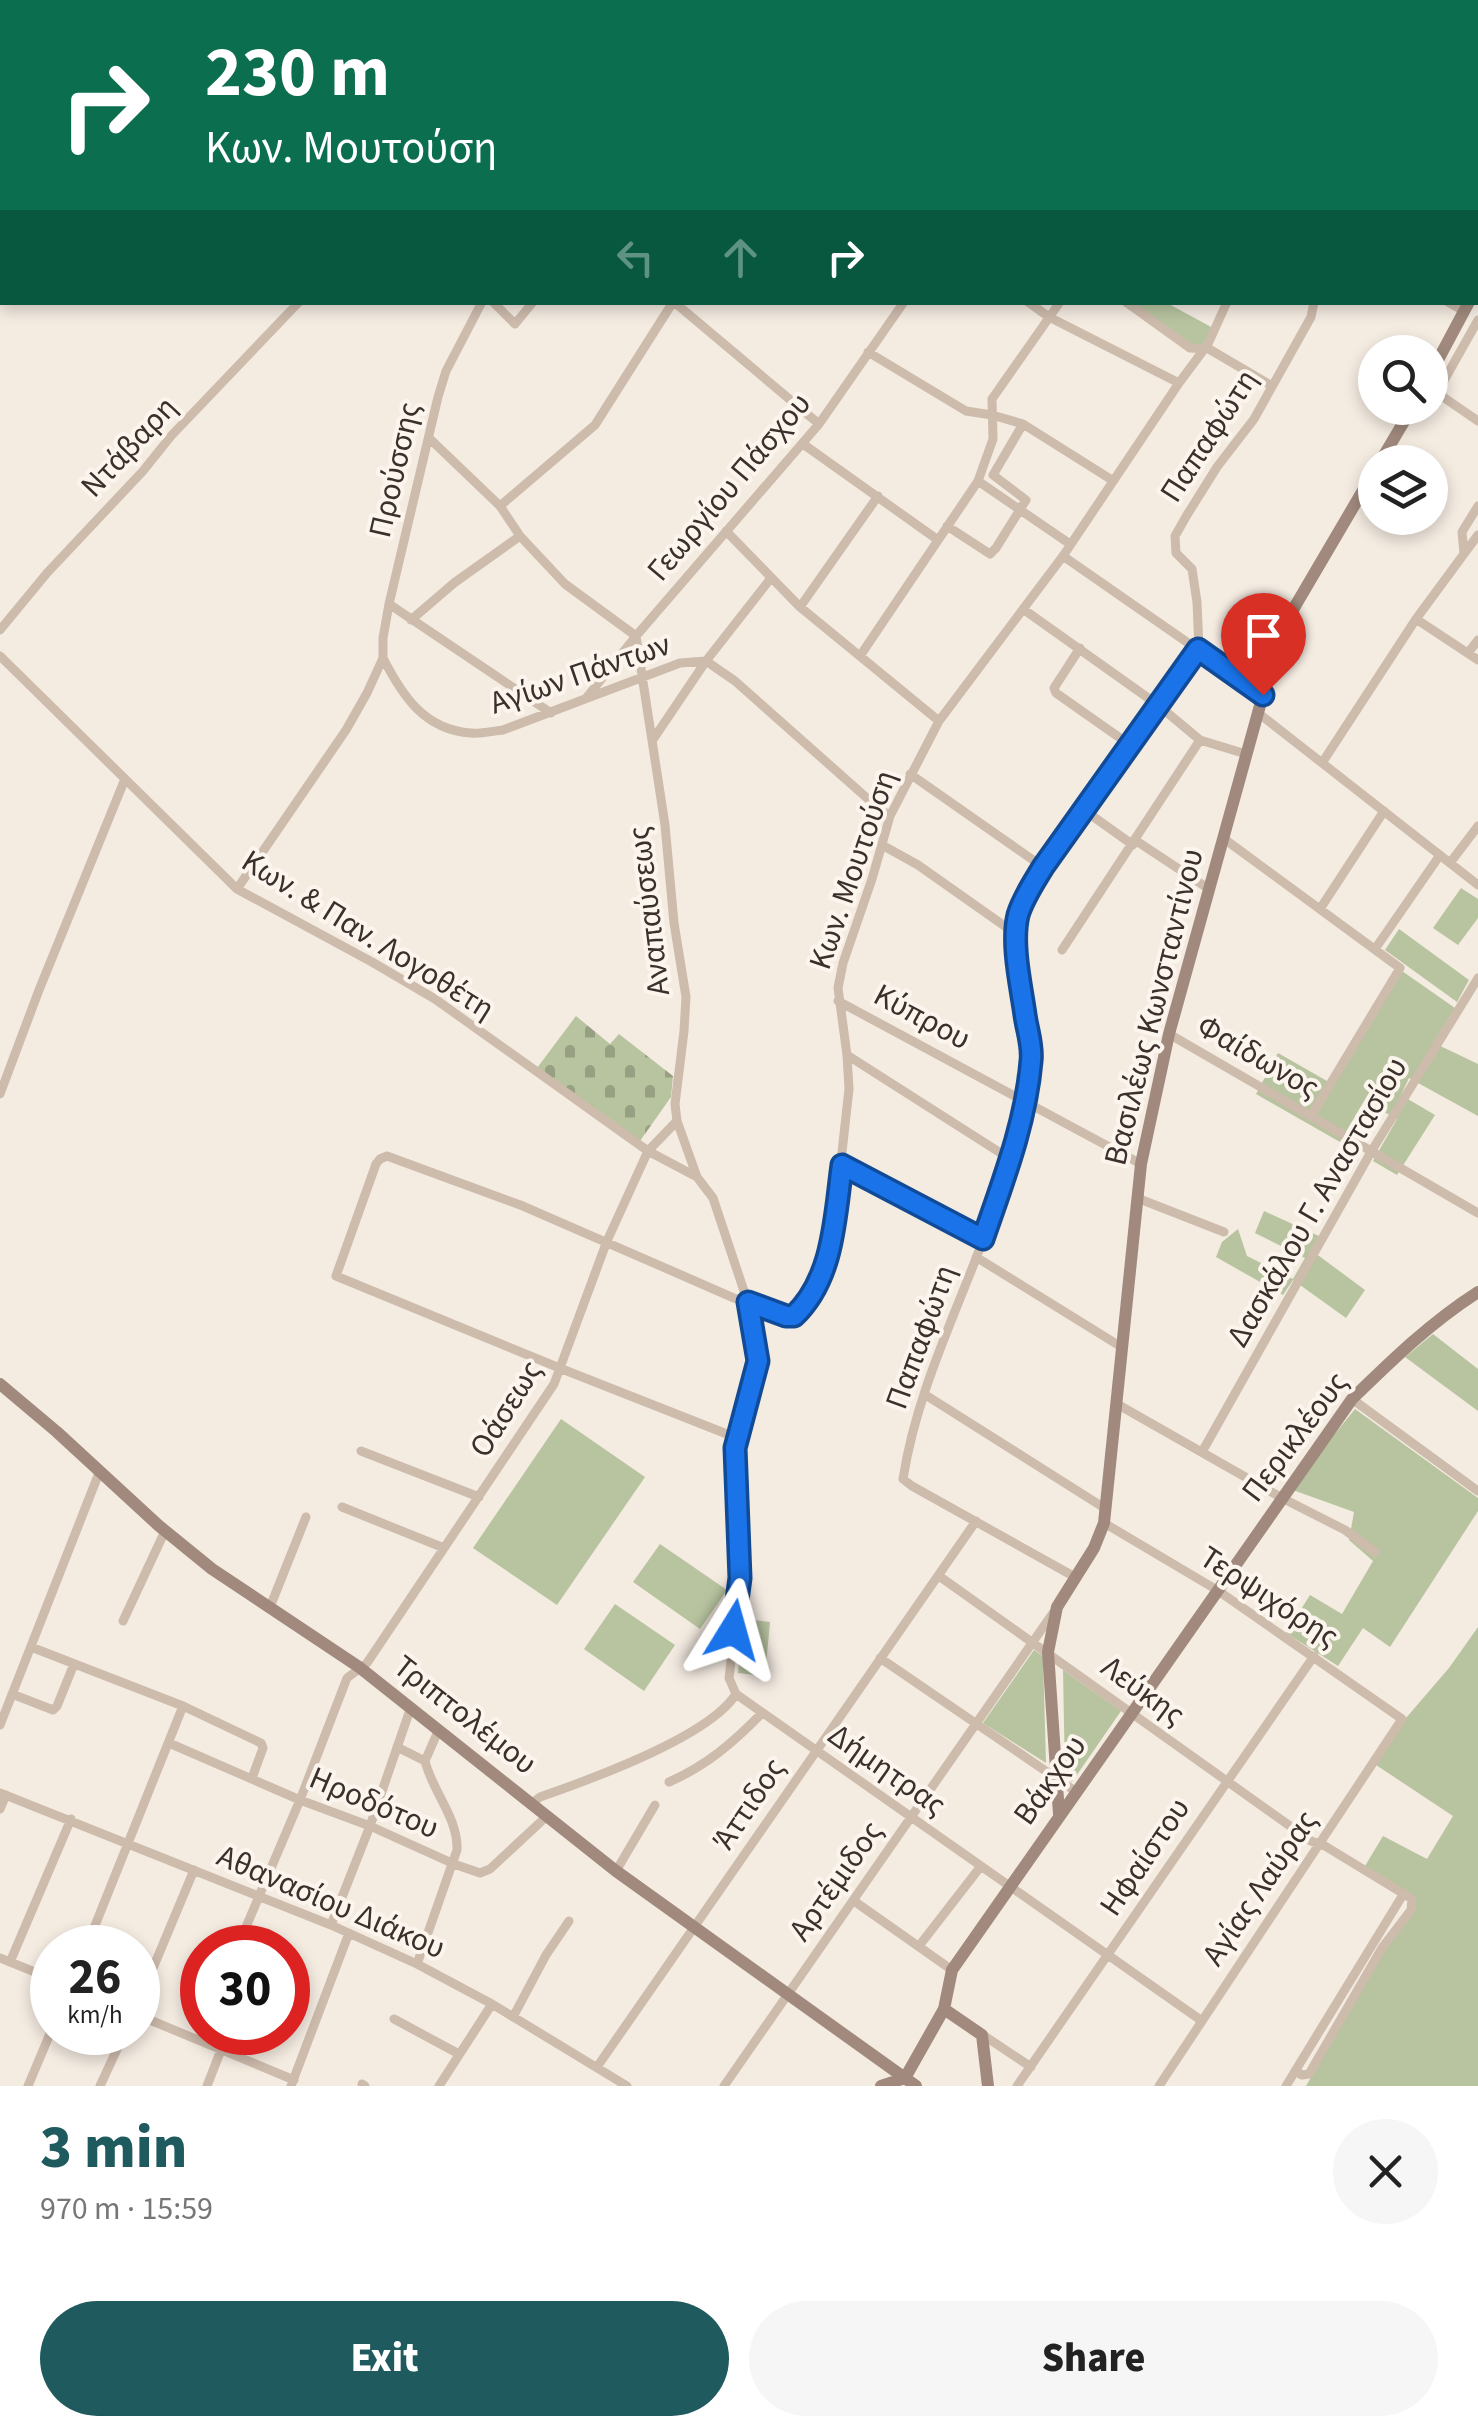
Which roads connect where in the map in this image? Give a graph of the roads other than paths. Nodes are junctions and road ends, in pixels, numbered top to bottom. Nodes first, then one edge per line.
1 (296, 305) edge
2 (480, 305) edge
3 (496, 305) edge
4 (531, 305) edge
5 (672, 305) edge
6 (678, 305) edge
7 (902, 305) edge
8 (1032, 305) edge
9 (1058, 305) edge
10 (1130, 305) edge
11 (1226, 305) edge
12 (1313, 305) edge
13 (1467, 306) edge
14 (1049, 317) junction
15 (1478, 320) edge
16 (1448, 341) edge
17 (1202, 349) junction
18 (868, 352) junction
19 (1448, 368) edge
20 (1179, 383) junction
21 (1272, 386) junction
22 (1448, 400) edge
23 (992, 415) junction
24 (1478, 421) edge
25 (819, 424) junction
26 (1023, 424) junction
27 (428, 438) junction
28 (803, 444) junction
29 (1112, 480) junction
30 (978, 482) junction
31 (878, 496) junction
32 (1358, 499) edge
33 (500, 506) junction
34 (1478, 506) edge
35 (1021, 511) junction
36 (948, 526) junction
37 (726, 531) junction
38 (1478, 535) edge
39 (520, 536) junction
40 (938, 540) junction
41 (1070, 544) junction
42 (1464, 552) junction
43 (1063, 556) junction
44 (771, 578) junction
45 (389, 604) junction
46 (800, 607) junction
47 (1023, 610) junction
48 (411, 620) junction
49 (1416, 620) junction
50 (0, 630) edge
51 (636, 636) junction
52 (1478, 640) edge
53 (1080, 648) junction
54 (1198, 649) junction
55 (1468, 653) junction
56 (0, 656) edge
57 (860, 656) junction
58 (383, 658) junction
59 (1478, 660) edge
60 (706, 662) junction
61 (642, 678) junction
62 (1263, 695) junction
63 (585, 700) junction
64 (1158, 705) junction
65 (1258, 712) junction
66 (551, 713) junction
67 (938, 721) junction
68 (1200, 740) junction
69 (652, 742) junction
70 (1130, 745) junction
71 (1246, 754) junction
72 (1322, 762) junction
73 (910, 774) junction
74 (125, 779) junction
75 (1084, 810) junction
76 (1384, 811) junction
77 (890, 816) junction
78 (1478, 826) edge
79 (1223, 838) junction
80 (1134, 843) junction
81 (882, 845) junction
82 (1440, 855) junction
83 (1450, 863) junction
84 (1043, 867) junction
85 (1478, 884) edge
86 (236, 889) junction
87 (1209, 889) junction
88 (1320, 909) junction
89 (1016, 934) junction
90 (1374, 949) junction
91 (1062, 950) dead end
92 (1478, 978) edge
93 (838, 1001) junction
94 (1170, 1034) junction
95 (847, 1055) junction
96 (0, 1094) edge
97 (1025, 1100) junction
98 (1311, 1116) junction
99 (677, 1121) junction
100 (648, 1151) junction
101 (1371, 1152) junction
102 (1010, 1159) junction
103 (1141, 1164) junction
104 (842, 1165) junction
105 (697, 1177) junction
106 (1138, 1198) junction
107 (1478, 1213) edge
108 (1224, 1232) dead end
109 (983, 1239) junction
110 (607, 1242) junction
111 (976, 1258) junction
112 (1478, 1292) edge
113 (748, 1302) junction
114 (1123, 1348) junction
115 (562, 1369) junction
116 (0, 1384) edge
117 (924, 1394) junction
118 (1352, 1399) junction
119 (1118, 1404) junction
120 (738, 1438) junction
121 (361, 1452) dead end
122 (1202, 1452) junction
123 (99, 1473) junction
124 (1478, 1491) edge
125 (479, 1498) junction
126 (1282, 1498) junction
127 (342, 1507) dead end
128 (1105, 1516) junction
129 (306, 1517) dead end
130 (976, 1520) junction
131 (165, 1532) junction
132 (444, 1548) junction
133 (1374, 1552) dead end
134 (938, 1576) junction
135 (1075, 1576) junction
136 (1217, 1590) junction
137 (270, 1607) junction
138 (1057, 1607) junction
139 (123, 1621) dead end
140 (1034, 1643) junction
141 (30, 1647) junction
142 (1048, 1652) junction
143 (1314, 1656) junction
144 (880, 1658) junction
145 (74, 1664) junction
146 (359, 1667) junction
147 (12, 1694) junction
148 (736, 1694) junction
149 (183, 1706) junction
150 (412, 1707) junction
151 (762, 1713) junction
152 (1130, 1713) junction
153 (1402, 1718) joint
154 (976, 1723) junction
155 (0, 1725) edge
156 (439, 1729) junction
157 (168, 1743) junction
158 (398, 1748) junction
159 (816, 1751) junction
160 (425, 1762) junction
161 (252, 1778) junction
162 (1057, 1779) junction
163 (669, 1782) dead end
164 (1228, 1782) junction
165 (1076, 1791) junction
166 (3, 1794) edge
167 (300, 1800) junction
168 (532, 1804) junction
169 (655, 1805) dead end
170 (0, 1809) edge
171 (1060, 1814) junction
172 (547, 1816) junction
173 (911, 1817) junction
174 (70, 1819) junction
175 (370, 1826) junction
176 (128, 1842) junction
177 (1319, 1844) junction
178 (454, 1864) junction
179 (982, 1866) junction
180 (194, 1870) junction
181 (616, 1871) junction
182 (1009, 1886) junction
183 (259, 1895) junction
184 (854, 1901) junction
185 (568, 1921) dead end
186 (331, 1924) junction
187 (95, 1925) edge
188 (247, 1925) edge
189 (695, 1928) junction
190 (349, 1933) junction
191 (919, 1946) junction
192 (160, 1951) edge
193 (1108, 1955) junction
194 (5, 1960) edge
195 (417, 1964) junction
196 (952, 1970) junction
197 (30, 1971) edge
198 (788, 1994) junction
199 (492, 2004) junction
200 (944, 2009) junction
201 (514, 2017) junction
202 (394, 2019) dead end
203 (1202, 2021) junction
204 (982, 2035) junction
205 (459, 2054) junction
206 (41, 2055) edge
207 (114, 2055) edge
208 (219, 2055) edge
209 (232, 2055) edge
210 (1030, 2066) junction
211 (597, 2067) junction
212 (911, 2082) edge
213 (293, 2083) edge
214 (28, 2086) edge
215 (100, 2086) edge
216 (207, 2086) edge
217 (439, 2086) edge
218 (627, 2086) edge
219 (724, 2086) edge
220 (881, 2086) edge
221 (988, 2086) edge
222 (1016, 2086) edge
223 (1159, 2086) edge
224 (1286, 2086) edge

1 - 50 street, Ντάβαρη
2 - 27 street, Προύσσης
3 - 4 street
5 - 33 street
6 - 25 street
7 - 18 street, Γεωργίου Πάσχου
8 - 14 street
9 - 14 street
10 - 17 street
11 - 17 street, Κων. Μουτούση
12 - 21 street, Παπαφώτη
13 - 16 street
14 - 20 street
14 - 23 street
15 - 19 street
17 - 20 street, Κων. Μουτούση
17 - 21 street
18 - 23 street
18 - 25 street, Γεωργίου Πάσχου
20 - 29 street, Κων. Μουτούση
21 - 54 street, Παπαφώτη
22 - 24 street
23 - 26 street
23 - 30 street
25 - 28 street, Γεωργίου Πάσχου
26 - 29 street
26 - 35 street
27 - 33 street
27 - 45 street, Προύσσης
28 - 31 street
28 - 37 street, Γεωργίου Πάσχου
29 - 41 street, Κων. Μουτούση
30 - 35 street
30 - 36 street
31 - 40 street
31 - 46 street
32 - 62 street, Βασιλέως Κωνσταντίνου
33 - 39 street
34 - 42 street
35 - 36 street
35 - 41 street
36 - 40 street
37 - 44 street
37 - 51 street, Γεωργίου Πάσχου
38 - 42 street
39 - 48 street
39 - 51 street
40 - 57 street
41 - 43 street, Κων. Μουτούση
42 - 49 street
43 - 47 street, Κων. Μουτούση
43 - 54 street
44 - 46 street
44 - 60 street
45 - 48 street
45 - 58 street, Προύσσης
46 - 57 street
47 - 53 street
47 - 67 street, Κων. Μουτούση
48 - 66 street
49 - 55 street
49 - 72 street
51 - 61 street, Αναπαύσεως
51 - 63 street, Γεωργίου Πάσχου
52 - 55 street
53 - 64 street
53 - 70 street
54 - 62 street
54 - 64 street, Παπαφώτη
55 - 59 street
56 - 74 street, Κων. & Παν. Λογοθέτη
57 - 67 street
58 - 66 street, Αγίων Πάντων
58 - 86 street
60 - 61 street, Αγίων Πάντων
60 - 69 street
60 - 77 street, Αγίων Πάντων
61 - 63 street, Αγίων Πάντων
61 - 69 street, Αναπαύσεως
62 - 65 street, Βασιλέως Κωνσταντίνου
63 - 66 street, Αγίων Πάντων
64 - 68 street
64 - 70 street, Παπαφώτη
65 - 71 street, Βασιλέως Κωνσταντίνου
65 - 72 street
67 - 73 street, Κων. Μουτούση
68 - 71 street
68 - 80 street
69 - 99 street, Αναπαύσεως
70 - 75 street, Παπαφώτη
71 - 79 street, Βασιλέως Κωνσταντίνου
72 - 76 street
73 - 77 street, Κων. Μουτούση
73 - 84 street
74 - 86 street, Κων. & Παν. Λογοθέτη
74 - 96 street
75 - 80 street
75 - 84 street, Παπαφώτη
76 - 82 street
76 - 88 street
77 - 81 street, Κων. Μουτούση
78 - 83 street
79 - 87 street, Βασιλέως Κωνσταντίνου
79 - 88 street
80 - 87 street
80 - 91 street
81 - 89 street
81 - 93 street, Κων. Μουτούση
82 - 83 street
82 - 90 street
83 - 85 street
84 - 89 street, Παπαφώτη
86 - 100 street, Κων. & Παν. Λογοθέτη
87 - 94 street, Βασιλέως Κωνσταντίνου
88 - 90 street
89 - 97 street, Παπαφώτη
90 - 98 street
92 - 101 street, Δασκάλου Γ. Αναστασίου
93 - 95 street, Κων. Μουτούση
93 - 97 street, Κύπρου
94 - 98 street, Φαίδωνος
94 - 103 street, Βασιλέως Κωνσταντίνου
95 - 102 street
95 - 104 street, Κων. Μουτούση
97 - 102 street, Παπαφώτη
97 - 103 street, Κύπρου
98 - 101 street, Φαίδωνος
99 - 100 street, Οάσεως
99 - 105 street, Αναπαύσεως
100 - 105 street, Κων. & Παν. Λογοθέτη
100 - 110 street, Οάσεως
101 - 107 street, Φαίδωνος
101 - 122 street, Δασκάλου Γ. Αναστασίου
102 - 109 street, Παπαφώτη
103 - 106 street, Βασιλέως Κωνσταντίνου
104 - 109 street
104 - 113 street, Κων. Μουτούση
105 - 113 street, Αναπαύσεως
106 - 108 street
106 - 114 street, Βασιλέως Κωνσταντίνου
109 - 111 street, Παπαφώτη
110 - 113 street
110 - 115 street, Οάσεως
110 - 115 street
111 - 114 street
111 - 117 street, Παπαφώτη
112 - 118 street, Περικλέους
113 - 120 street, Αναπαύσεως
114 - 119 street, Βασιλέως Κωνσταντίνου
115 - 120 street
115 - 125 street, Οάσεως
116 - 123 street, Τριπτολέμου
117 - 128 street, Τερψιχόρης
117 - 130 street, Παπαφώτη
118 - 124 street
118 - 126 street, Περικλέους
119 - 122 street
119 - 128 street, Βασιλέως Κωνσταντίνου
120 - 148 street, Αναπαύσεως
121 - 125 street
122 - 126 street
123 - 131 street, Τριπτολέμου
123 - 141 street
125 - 132 street, Οάσεως
126 - 133 street
126 - 136 street, Περικλέους
127 - 132 street
128 - 135 street, Βασιλέως Κωνσταντίνου
128 - 136 street, Τερψιχόρης
129 - 137 street
130 - 134 street, Άττιδος
130 - 135 street
131 - 137 street, Τριπτολέμου
131 - 139 street
132 - 146 street, Οάσεως
134 - 140 street, Λεύκης
134 - 144 street, Άττιδος
135 - 138 street, Βασιλέως Κωνσταντίνου
136 - 143 street, Τερψιχόρης
136 - 152 street, Βάκχου
137 - 146 street, Τριπτολέμου
138 - 140 street, Αρτέμιδος
138 - 142 street, Βασιλέως Κωνσταντίνου
140 - 142 street, Λεύκης
140 - 154 street, Αρτέμιδος
141 - 145 street
141 - 147 street
142 - 152 street, Λεύκης
142 - 162 street, Βασιλέως Κωνσταντίνου
143 - 153 street, Τερψιχόρης
143 - 164 street, Ηφαίστου
144 - 154 street
144 - 159 street, Άττιδος
145 - 147 street
145 - 149 street
146 - 150 street, Τριπτολέμου
146 - 167 street, Οάσεως
147 - 155 street
148 - 151 street, Δήμητρας
148 - 168 street
149 - 157 street
149 - 161 street
150 - 156 street, Τριπτολέμου
150 - 158 street
151 - 159 street, Δήμητρας
151 - 163 street
152 - 164 street, Λεύκης
152 - 165 street, Βάκχου
153 - 177 street, Αγίας Λαύρας
154 - 162 street
154 - 173 street, Αρτέμιδος
156 - 160 street
156 - 168 street, Τριπτολέμου
157 - 161 street, Ηροδότου
157 - 176 street
158 - 160 street
158 - 175 street
159 - 173 street, Δήμητρας
159 - 189 street, Άττιδος
160 - 178 street
161 - 167 street, Ηροδότου
162 - 165 street
162 - 171 street, Βασιλέως Κωνσταντίνου
164 - 177 street, Λεύκης
164 - 193 street, Ηφαίστου
165 - 171 street, Βάκχου
166 - 170 street
166 - 174 street, Αθανασίου Διάκου
167 - 175 street, Ηροδότου
167 - 183 street, Οάσεως
168 - 172 street, Τριπτολέμου
169 - 181 street
171 - 182 street, Βάκχου
172 - 178 street, Ηροδότου
172 - 181 street, Τριπτολέμου
173 - 179 street, Δήμητρας
173 - 184 street, Αρτέμιδος
174 - 176 street, Αθανασίου Διάκου
174 - 194 street
175 - 178 street, Ηροδότου
175 - 186 street
176 - 180 street, Αθανασίου Διάκου
176 - 187 street
177 - 203 street, Αγίας Λαύρας
177 - 224 street, Λεύκης
178 - 195 street
179 - 182 street, Δήμητρας
179 - 191 street
180 - 183 street, Αθανασίου Διάκου
180 - 192 street
181 - 189 street, Τριπτολέμου
182 - 193 street, Δήμητρας
182 - 196 street, Βάκχου
183 - 186 street, Αθανασίου Διάκου
183 - 188 street, Οάσεως
184 - 191 street
184 - 198 street, Αρτέμιδος
185 - 201 street
186 - 190 street, Αθανασίου Διάκου
189 - 198 street, Τριπτολέμου
189 - 211 street, Άττιδος
190 - 195 street, Αθανασίου Διάκου
190 - 213 street
191 - 196 street
193 - 203 street, Δήμητρας
193 - 210 street, Ηφαίστου
194 - 197 street
195 - 199 street, Αθανασίου Διάκου
196 - 200 street, Βάκχου
198 - 212 street, Τριπτολέμου
198 - 219 street, Αρτέμιδος
199 - 201 street, Αθανασίου Διάκου
199 - 205 street
200 - 204 street
200 - 212 street
201 - 211 street, Αθανασίου Διάκου
202 - 205 street
203 - 223 street, Αγίας Λαύρας
204 - 210 street
204 - 221 street
205 - 217 street
206 - 214 street
207 - 215 street
208 - 216 street
209 - 213 street
210 - 222 street, Ηφαίστου
211 - 218 street, Αθανασίου Διάκου
212 - 220 street

